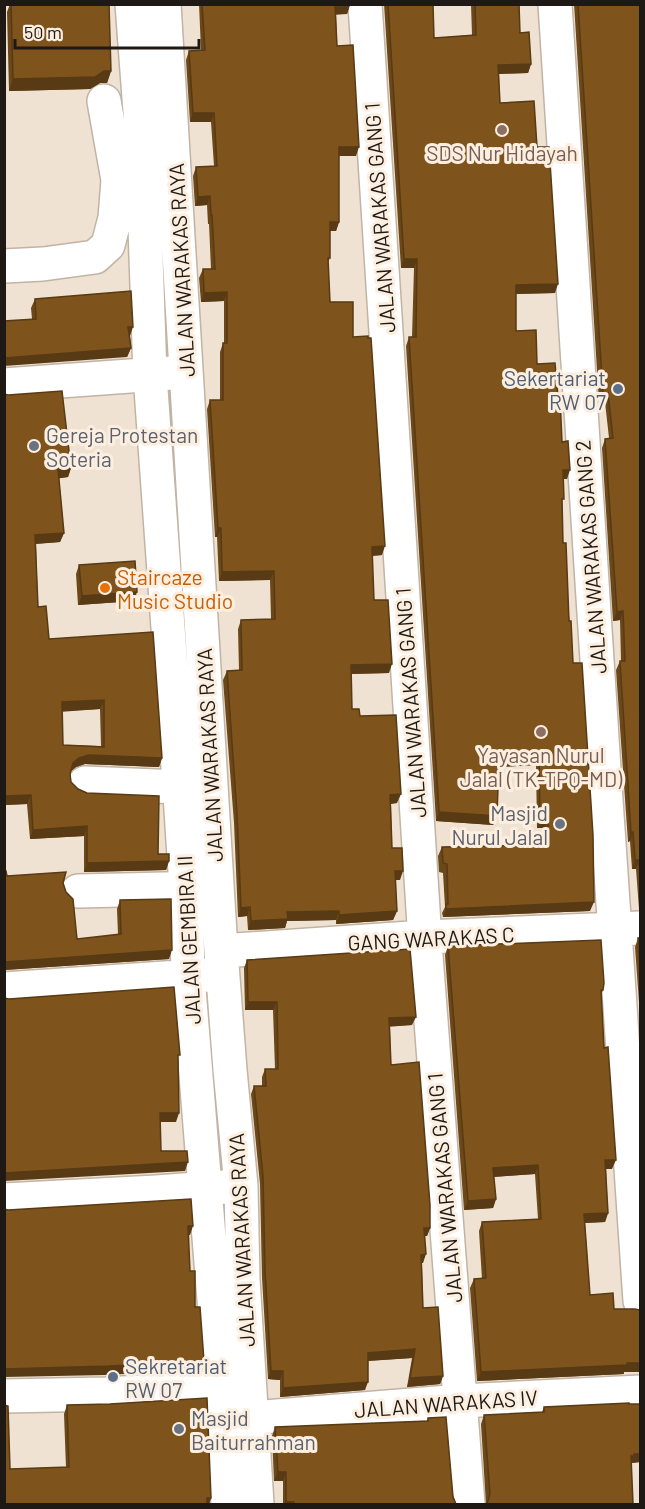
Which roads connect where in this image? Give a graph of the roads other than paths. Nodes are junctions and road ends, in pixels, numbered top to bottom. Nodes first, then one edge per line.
1 (132, 4) edge
2 (164, 4) edge
3 (365, 4) edge
4 (555, 4) edge
5 (104, 101) dead end
6 (148, 138) junction
7 (4, 266) edge
8 (168, 373) junction
9 (4, 385) edge
10 (85, 783) dead end
11 (194, 786) junction
12 (200, 888) junction
13 (78, 891) dead end
14 (628, 929) edge
15 (425, 937) junction
16 (207, 971) junction
17 (4, 989) edge
18 (223, 1187) junction
19 (4, 1200) edge
20 (640, 1301) edge
21 (234, 1387) junction
22 (640, 1392) edge
23 (4, 1396) edge
24 (461, 1401) junction
25 (251, 1418) junction
26 (228, 1504) edge
27 (257, 1504) edge
28 (468, 1504) edge

1 - 6 street
2 - 6 street, JALAN WARAKAS RAYA
3 - 15 street, JALAN WARAKAS GANG 1
4 - 14 street, JALAN WARAKAS GANG 2
5 - 6 street
6 - 7 street
6 - 8 street, JALAN WARAKAS RAYA
8 - 9 street
8 - 11 street, JALAN WARAKAS RAYA
10 - 11 street
11 - 12 street, JALAN WARAKAS RAYA
12 - 13 street
12 - 16 street, JALAN WARAKAS RAYA
14 - 15 street, GANG WARAKAS C
14 - 20 street, JALAN WARAKAS GANG 2
15 - 16 street, GANG WARAKAS C
15 - 24 street, JALAN WARAKAS GANG 1
16 - 17 street, GANG WARAKAS C
16 - 18 street, JALAN WARAKAS RAYA
18 - 19 street
18 - 21 street, JALAN WARAKAS RAYA
21 - 23 street
21 - 25 street, JALAN WARAKAS RAYA
21 - 26 street
22 - 24 street, JALAN WARAKAS IV
24 - 25 street, JALAN WARAKAS IV
24 - 28 street, JALAN WARAKAS GANG 1
25 - 27 street, JALAN WARAKAS RAYA

